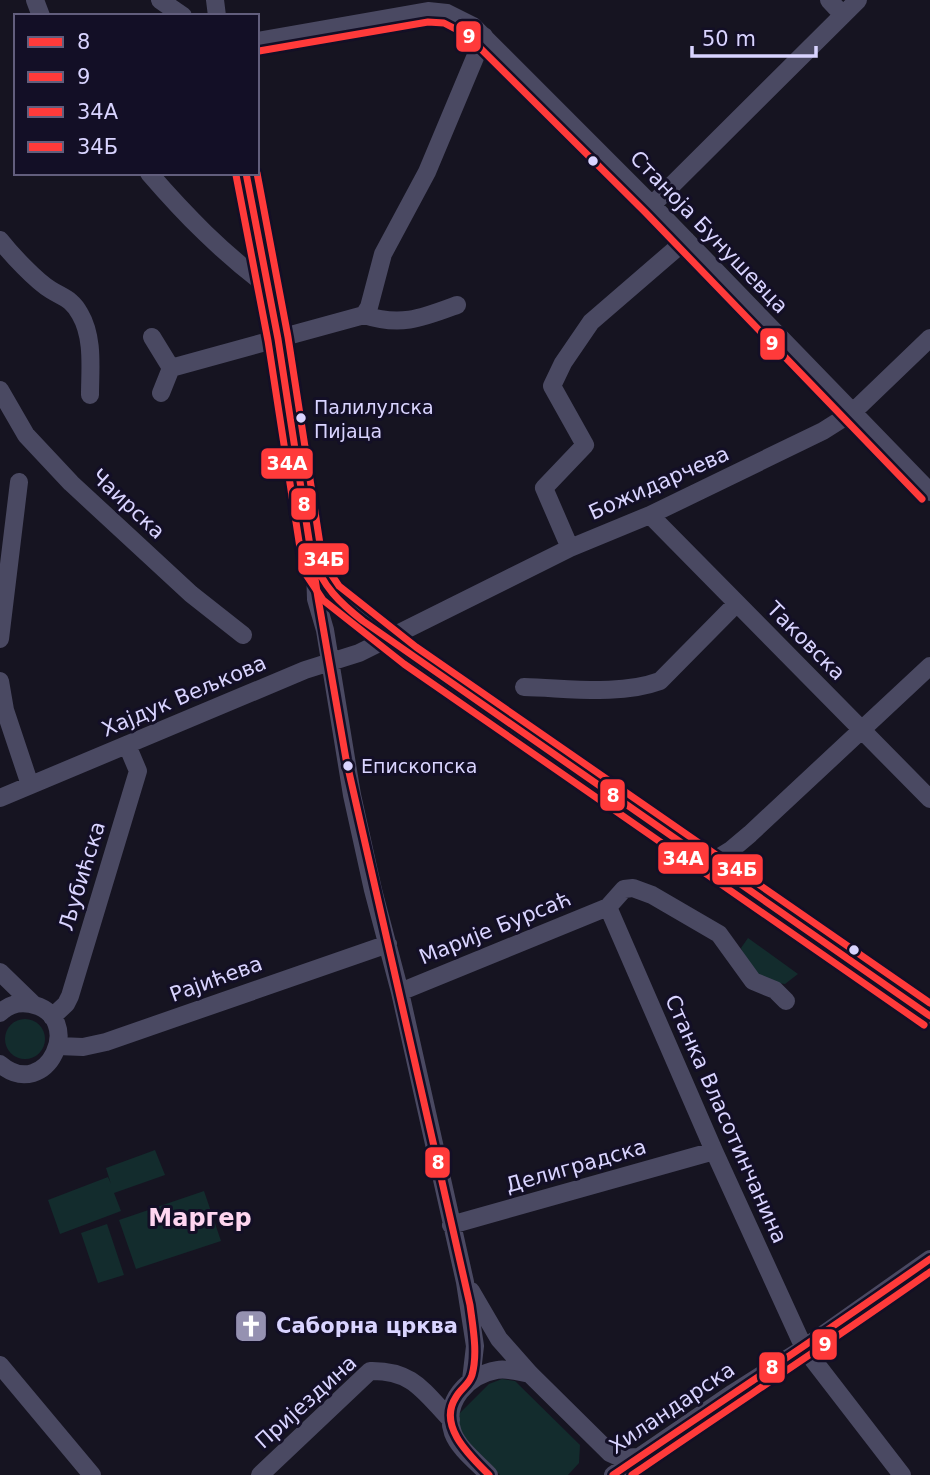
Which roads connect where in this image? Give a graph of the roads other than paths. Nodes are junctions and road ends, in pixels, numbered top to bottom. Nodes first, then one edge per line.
1 (159, 0) edge
2 (829, 0) edge
3 (858, 0) edge
4 (180, 14) edge
5 (843, 15) junction
6 (484, 36) junction
7 (259, 41) edge
8 (151, 175) edge
9 (246, 175) edge
10 (652, 205) junction
11 (686, 240) junction
12 (5, 246) edge
13 (268, 287) junction
14 (457, 304) dead end
15 (364, 315) junction
16 (152, 337) dead end
17 (930, 338) edge
18 (278, 339) junction
19 (171, 368) junction
20 (0, 390) edge
21 (161, 393) dead end
22 (90, 395) dead end
23 (853, 412) junction
24 (19, 482) dead end
25 (930, 492) edge
26 (650, 515) junction
27 (570, 548) junction
28 (315, 569) junction
29 (736, 604) junction
30 (243, 635) dead end
31 (386, 638) junction
32 (0, 639) edge
33 (329, 661) junction
34 (930, 666) edge
35 (0, 681) edge
36 (524, 687) dead end
37 (862, 730) junction
38 (127, 745) junction
39 (30, 785) junction
40 (0, 798) edge
41 (930, 799) edge
42 (710, 863) junction
43 (608, 907) junction
44 (388, 944) junction
45 (0, 972) edge
46 (400, 992) junction
47 (786, 1001) dead end
48 (33, 1004) junction
49 (0, 1013) edge
50 (930, 1016) edge
51 (52, 1017) junction
52 (58, 1046) junction
53 (1, 1066) edge
54 (714, 1151) junction
55 (451, 1225) junction
56 (930, 1259) edge
57 (465, 1282) junction
58 (804, 1348) junction
59 (0, 1365) edge
60 (530, 1374) junction
61 (471, 1380) junction
62 (451, 1420) junction
63 (610, 1453) junction
64 (638, 1457) junction
65 (92, 1475) edge
66 (260, 1475) edge
67 (489, 1475) edge
68 (612, 1475) edge
69 (902, 1475) edge

1 - 4 street
2 - 5 street
3 - 5 street
5 - 10 street
6 - 7 street, Станоја Бунушевца
6 - 10 street, Станоја Бунушевца
6 - 15 street
8 - 13 street
9 - 13 street
10 - 11 street, Станоја Бунушевца
11 - 23 street, Станоја Бунушевца
11 - 27 street
12 - 22 street
13 - 18 street
14 - 15 street
15 - 18 street
16 - 19 street
17 - 23 street, Божидарчева
18 - 19 street
18 - 28 street
19 - 21 street
20 - 30 street, Чаирска
23 - 25 street, Станоја Бунушевца
23 - 26 street, Божидарчева
24 - 32 street
26 - 27 street, Божидарчева
26 - 29 street, Таковска
27 - 31 street, Божидарчева
28 - 31 street
28 - 33 street
29 - 36 street
29 - 37 street, Таковска
31 - 33 street, Хајдук Вељкова
31 - 42 street
33 - 38 street, Хајдук Вељкова
33 - 44 street
34 - 37 street
35 - 39 street
37 - 41 street, Таковска
37 - 42 street
38 - 39 street, Хајдук Вељкова
38 - 51 street, Љубићска
39 - 40 street, Хајдук Вељкова
42 - 50 street
43 - 46 street, Марије Бурсаћ
43 - 47 street, Марије Бурсаћ
43 - 54 street, Станка Власотинчанина
44 - 46 street
44 - 52 street, Рајићева
45 - 48 street
46 - 55 street
48 - 49 street
48 - 51 street
51 - 52 street
52 - 53 street
54 - 55 street, Делиградска
54 - 58 street, Станка Власотинчанина
55 - 57 street
56 - 58 street, Хиландарска
57 - 60 street
57 - 61 street
58 - 64 street, Хиландарска
58 - 69 street, Станка Власотинчанина
59 - 65 street
60 - 61 street
60 - 63 street
61 - 62 street
62 - 66 street, Пријездина
62 - 67 street
63 - 64 street
63 - 68 street
64 - 68 street, Хиландарска

